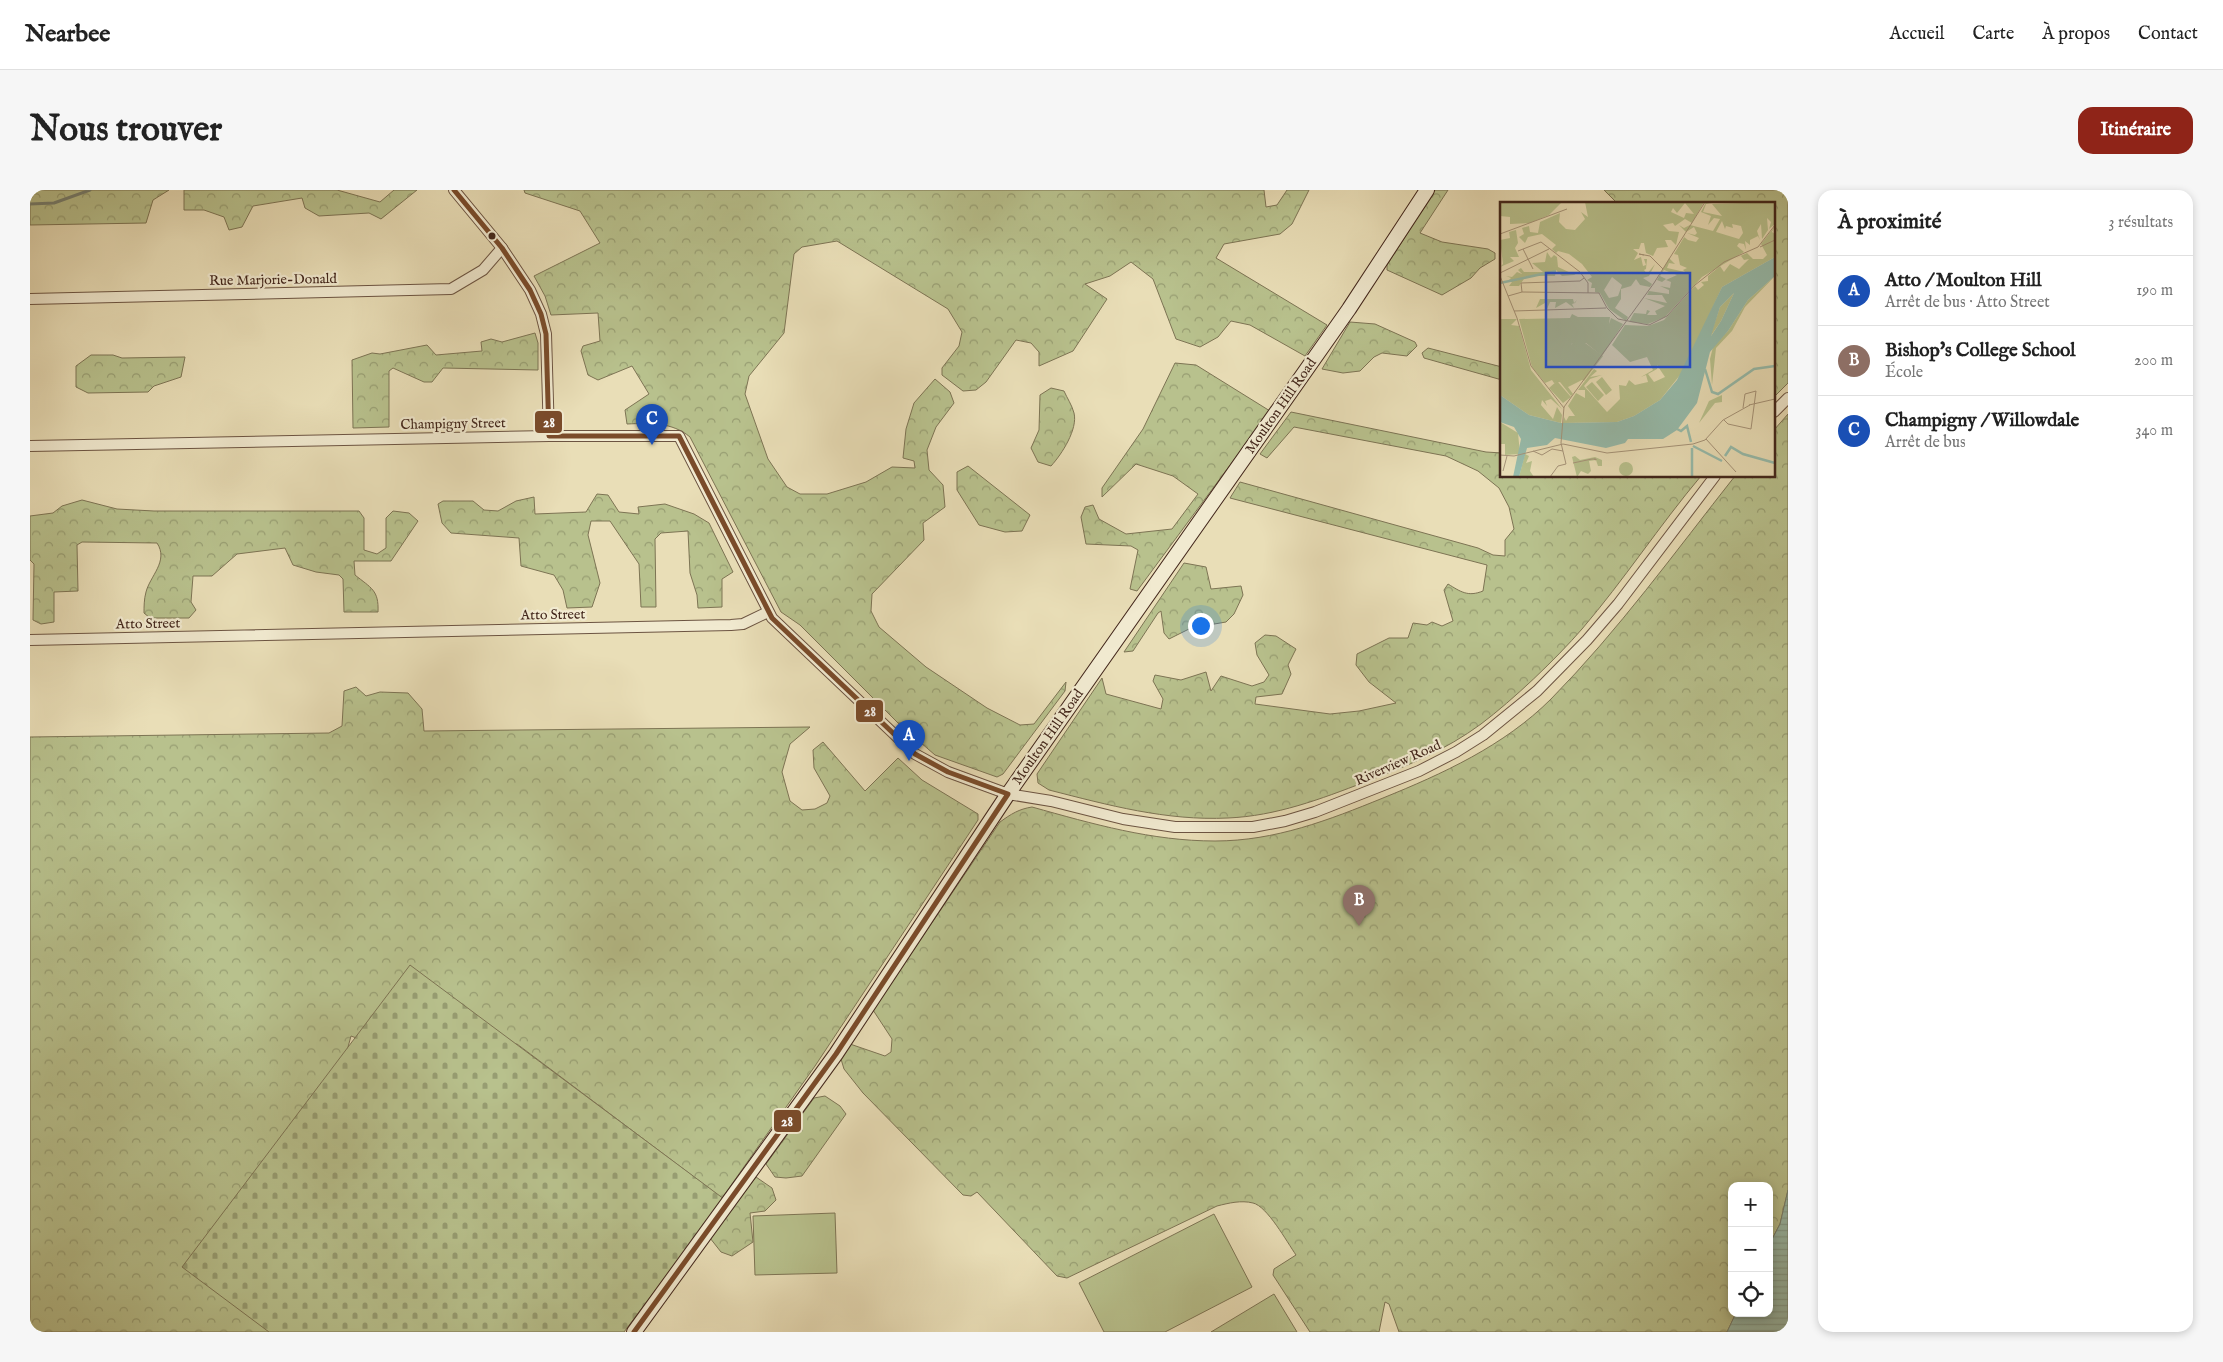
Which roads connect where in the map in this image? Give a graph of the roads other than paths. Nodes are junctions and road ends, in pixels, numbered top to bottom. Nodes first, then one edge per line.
1 (454, 190) edge
2 (1426, 190) edge
3 (502, 248) junction
4 (30, 299) edge
5 (1788, 398) edge
6 (1776, 410) edge
7 (549, 436) junction
8 (30, 446) edge
9 (1713, 478) edge
10 (768, 612) junction
11 (30, 640) edge
12 (1008, 794) junction
13 (634, 1332) edge

1 - 3 street
2 - 12 street, Moulton Hill Road
3 - 4 street, Rue Marjorie-Donald
3 - 7 street
5 - 6 street
7 - 8 street, Champigny Street
7 - 10 street, Champigny Street
9 - 12 street, Riverview Road
10 - 11 street, Atto Street
10 - 12 street
12 - 13 street, Moulton Hill Road

